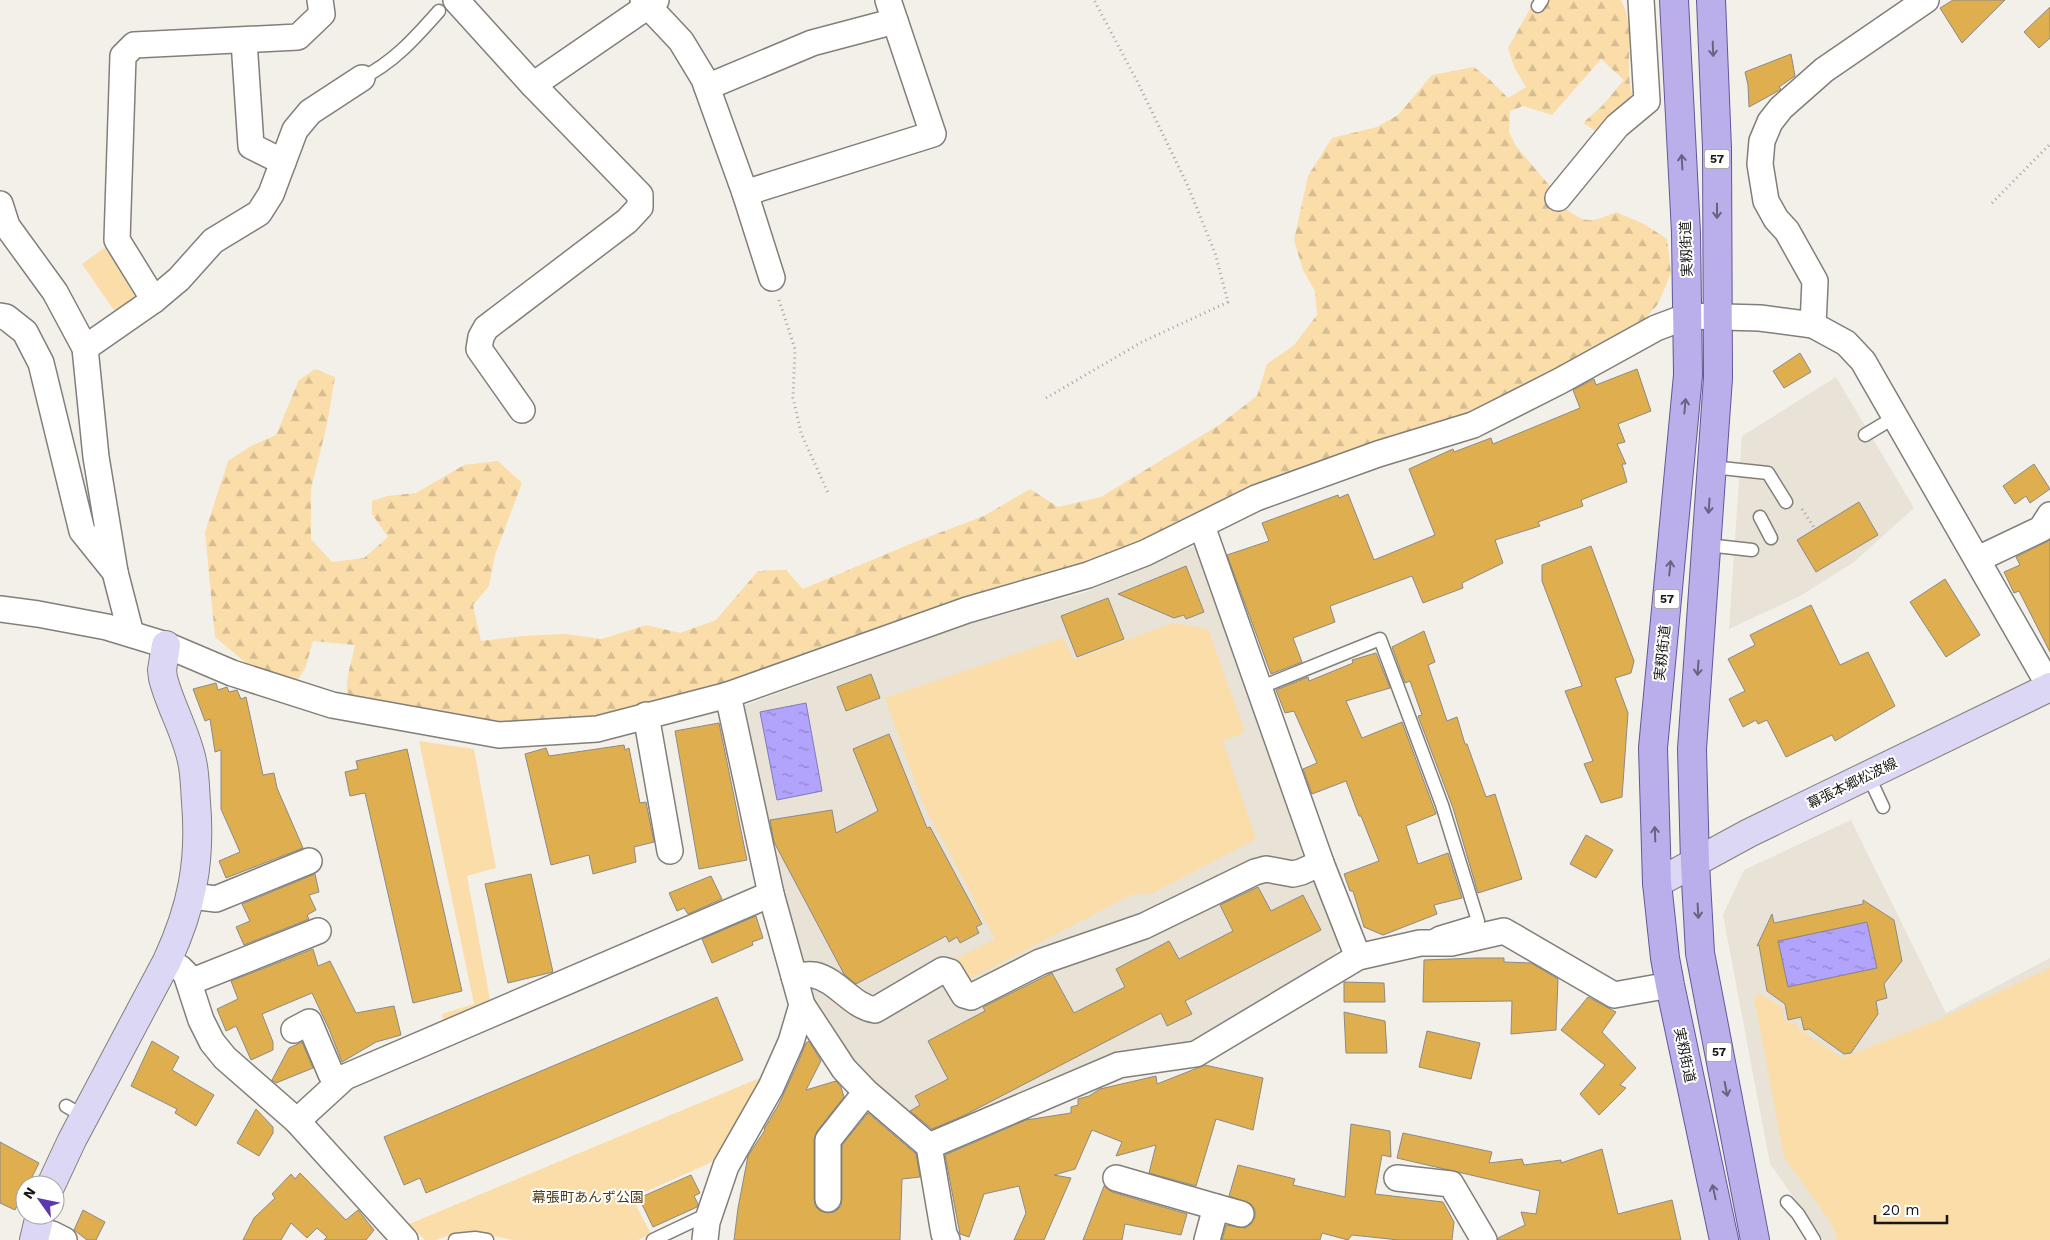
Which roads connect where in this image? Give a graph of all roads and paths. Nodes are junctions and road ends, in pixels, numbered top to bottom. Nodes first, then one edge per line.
1 (320, 0) edge
2 (1094, 0) edge
3 (1641, 0) edge
4 (1674, 0) edge
5 (1712, 0) edge
6 (1926, 0) edge
7 (649, 2) edge
8 (447, 4) edge
9 (891, 10) edge
10 (244, 41) junction
11 (362, 78) joint
12 (533, 85) junction
13 (707, 87) junction
14 (2050, 144) edge
15 (283, 162) junction
16 (745, 193) junction
17 (1558, 198) dead end
18 (1992, 203) dead end
19 (0, 204) edge
20 (772, 278) joint
21 (154, 300) junction
22 (0, 316) edge
23 (1688, 316) junction
24 (1719, 317) junction
25 (1813, 326) junction
26 (85, 348) junction
27 (1046, 398) dead end
28 (522, 410) dead end
29 (1896, 417) junction
30 (1865, 435) dead end
31 (1712, 467) junction
32 (829, 495) dead end
33 (1786, 502) dead end
34 (1799, 503) dead end
35 (2050, 515) edge
36 (1760, 518) dead end
37 (1202, 526) junction
38 (1815, 530) dead end
39 (1771, 538) dead end
40 (1707, 545) junction
41 (1752, 550) dead end
42 (1978, 559) junction
43 (115, 572) junction
44 (0, 609) edge
45 (131, 634) junction
46 (166, 646) junction
47 (2050, 687) edge
48 (1259, 688) junction
49 (728, 695) junction
50 (646, 715) junction
51 (1868, 775) junction
52 (1883, 808) dead end
53 (670, 851) dead end
54 (309, 861) dead end
55 (1695, 862) junction
56 (1321, 863) junction
57 (1657, 883) junction
58 (771, 894) junction
59 (192, 896) junction
60 (318, 930) dead end
61 (1420, 943) junction
62 (1358, 957) junction
63 (167, 961) junction
64 (794, 976) junction
65 (190, 982) junction
66 (1670, 985) junction
67 (802, 1005) junction
68 (294, 1030) dead end
69 (343, 1086) junction
70 (866, 1092) junction
71 (297, 1121) junction
72 (929, 1146) junction
73 (56, 1175) edge
74 (1116, 1178) dead end
75 (1397, 1178) dead end
76 (828, 1199) dead end
77 (1787, 1202) dead end
78 (1216, 1207) junction
79 (710, 1213) junction
80 (1241, 1214) dead end
81 (37, 1229) edge
82 (64, 1240) edge
83 (404, 1240) edge
84 (455, 1240) edge
85 (486, 1240) edge
86 (654, 1240) edge
87 (704, 1240) edge
88 (947, 1240) edge
89 (1207, 1240) edge
90 (1484, 1240) edge
91 (1724, 1240) edge
92 (1755, 1240) edge
93 (1814, 1240) edge

1 - 10 street
2 - 27 path
3 - 17 street
23 -> 4 main road, 実籾街道 / 57
5 -> 24 main road, 57
6 - 25 street
7 - 12 street
7 - 13 street
8 - 11 lane
8 - 12 street
9 - 13 street
9 - 16 street
10 - 15 street
10 - 21 street
11 - 15 street
12 - 28 street
13 - 16 street
14 - 18 path
15 - 21 street
16 - 20 street
19 - 26 street
20 - 32 path
21 - 26 street
22 - 43 street
23 - 24 street
23 - 37 street
57 -> 23 main road, 実籾街道 / 57
24 - 25 street
24 - 31 main road, 57
25 - 29 street
26 - 43 street
29 - 30 lane
29 - 42 street
31 - 33 lane
31 -> 40 main road, 57
34 - 38 path
35 - 42 street
36 - 39 lane
37 - 48 street
37 - 49 street
40 - 41 lane
40 -> 55 main road, 57
42 - 47 street
43 - 45 street
44 - 45 street
45 - 46 street
46 - 50 street
46 - 59 street
47 - 51 street, 幕張本郷松波線
48 - 56 street
48 - 61 lane
49 - 50 street
49 - 58 street
50 - 53 street
51 - 52 lane
51 - 55 street, 幕張本郷松波線
54 - 59 street
55 - 57 street, 幕張本郷松波線
55 -> 92 main road, 57
56 - 62 street
56 - 64 street
57 - 66 main road, 実籾街道 / 57
58 - 64 street
58 - 69 street
59 - 63 street
60 - 65 street
61 - 62 street
61 - 66 street
62 - 72 street
63 - 65 street
63 - 73 street
64 - 67 street
65 - 71 street
91 -> 66 main road, 実籾街道 / 57
67 - 70 street
67 - 79 street
68 - 69 street
69 - 71 street
70 - 72 street
70 - 76 street
71 - 83 street
72 - 88 street
74 - 78 street
75 - 90 street
77 - 93 lane
78 - 80 street
78 - 89 street
79 - 86 lane
79 - 87 street
81 - 82 street
84 - 85 lane

